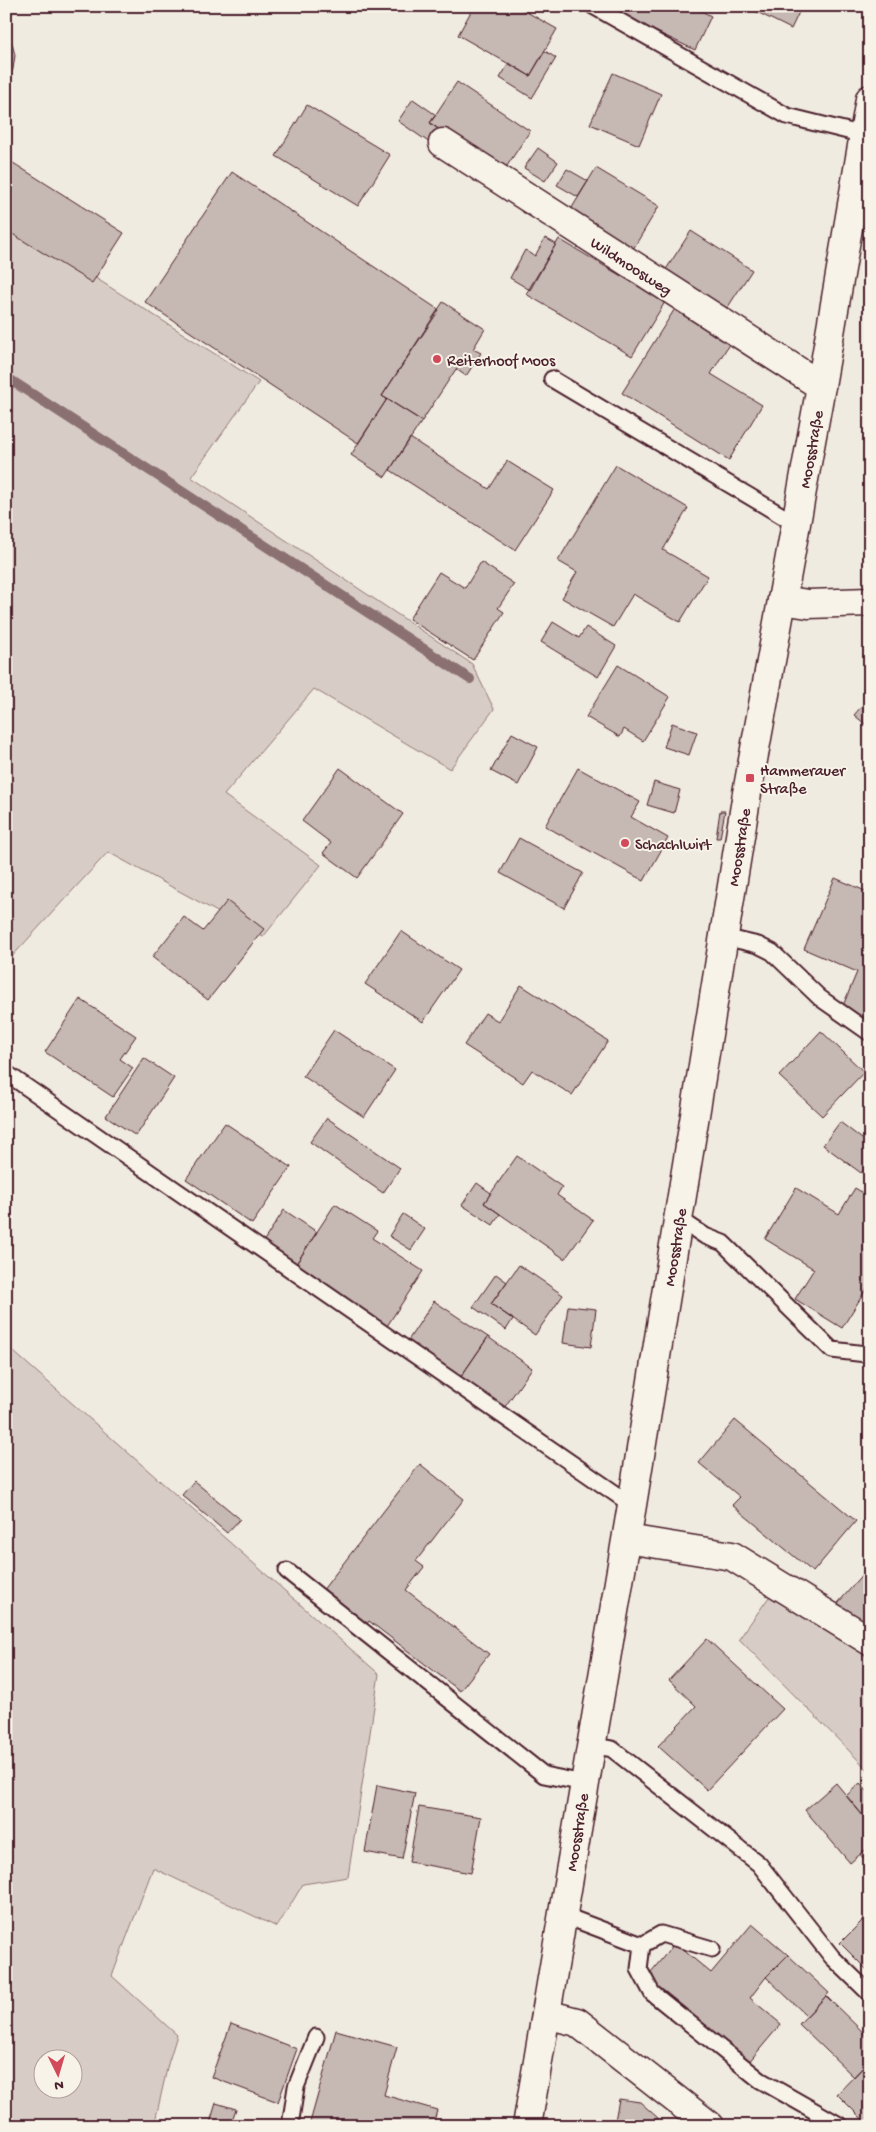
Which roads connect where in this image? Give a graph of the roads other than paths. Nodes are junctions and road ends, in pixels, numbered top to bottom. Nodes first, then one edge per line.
1 (593, 6) edge
2 (870, 98) edge
3 (864, 135) junction
4 (443, 143) dead end
5 (862, 194) edge
6 (552, 379) dead end
7 (821, 386) junction
8 (796, 524) junction
9 (782, 600) junction
10 (870, 602) edge
11 (724, 937) junction
12 (870, 1034) edge
13 (9, 1075) dead end
14 (678, 1218) junction
15 (870, 1350) edge
16 (632, 1505) junction
17 (626, 1539) junction
18 (287, 1571) dead end
19 (870, 1641) edge
20 (591, 1745) junction
21 (584, 1783) junction
22 (563, 1915) junction
23 (642, 1945) junction
24 (712, 1948) dead end
25 (870, 1994) edge
26 (546, 2014) junction
27 (316, 2037) dead end
28 (290, 2126) edge
29 (527, 2126) edge
30 (710, 2126) edge
31 (841, 2126) edge

1 - 3 lane
2 - 3 street, Moosstraße
3 - 5 street, Moosstraße
4 - 7 street, Wildmoosweg
5 - 7 street, Moosstraße
6 - 8 lane
7 - 8 street, Moosstraße
8 - 9 street, Moosstraße
9 - 10 street
9 - 11 street, Moosstraße
11 - 12 lane
11 - 14 street, Moosstraße
13 - 16 lane
14 - 15 lane
14 - 16 street, Moosstraße
16 - 17 street, Moosstraße
17 - 19 street
17 - 20 street, Moosstraße
18 - 21 lane
20 - 21 street, Moosstraße
20 - 25 lane
21 - 22 street, Moosstraße
22 - 23 lane
22 - 26 street, Moosstraße
23 - 24 lane
23 - 31 lane
26 - 29 street, Moosstraße
26 - 30 street
27 - 28 lane

